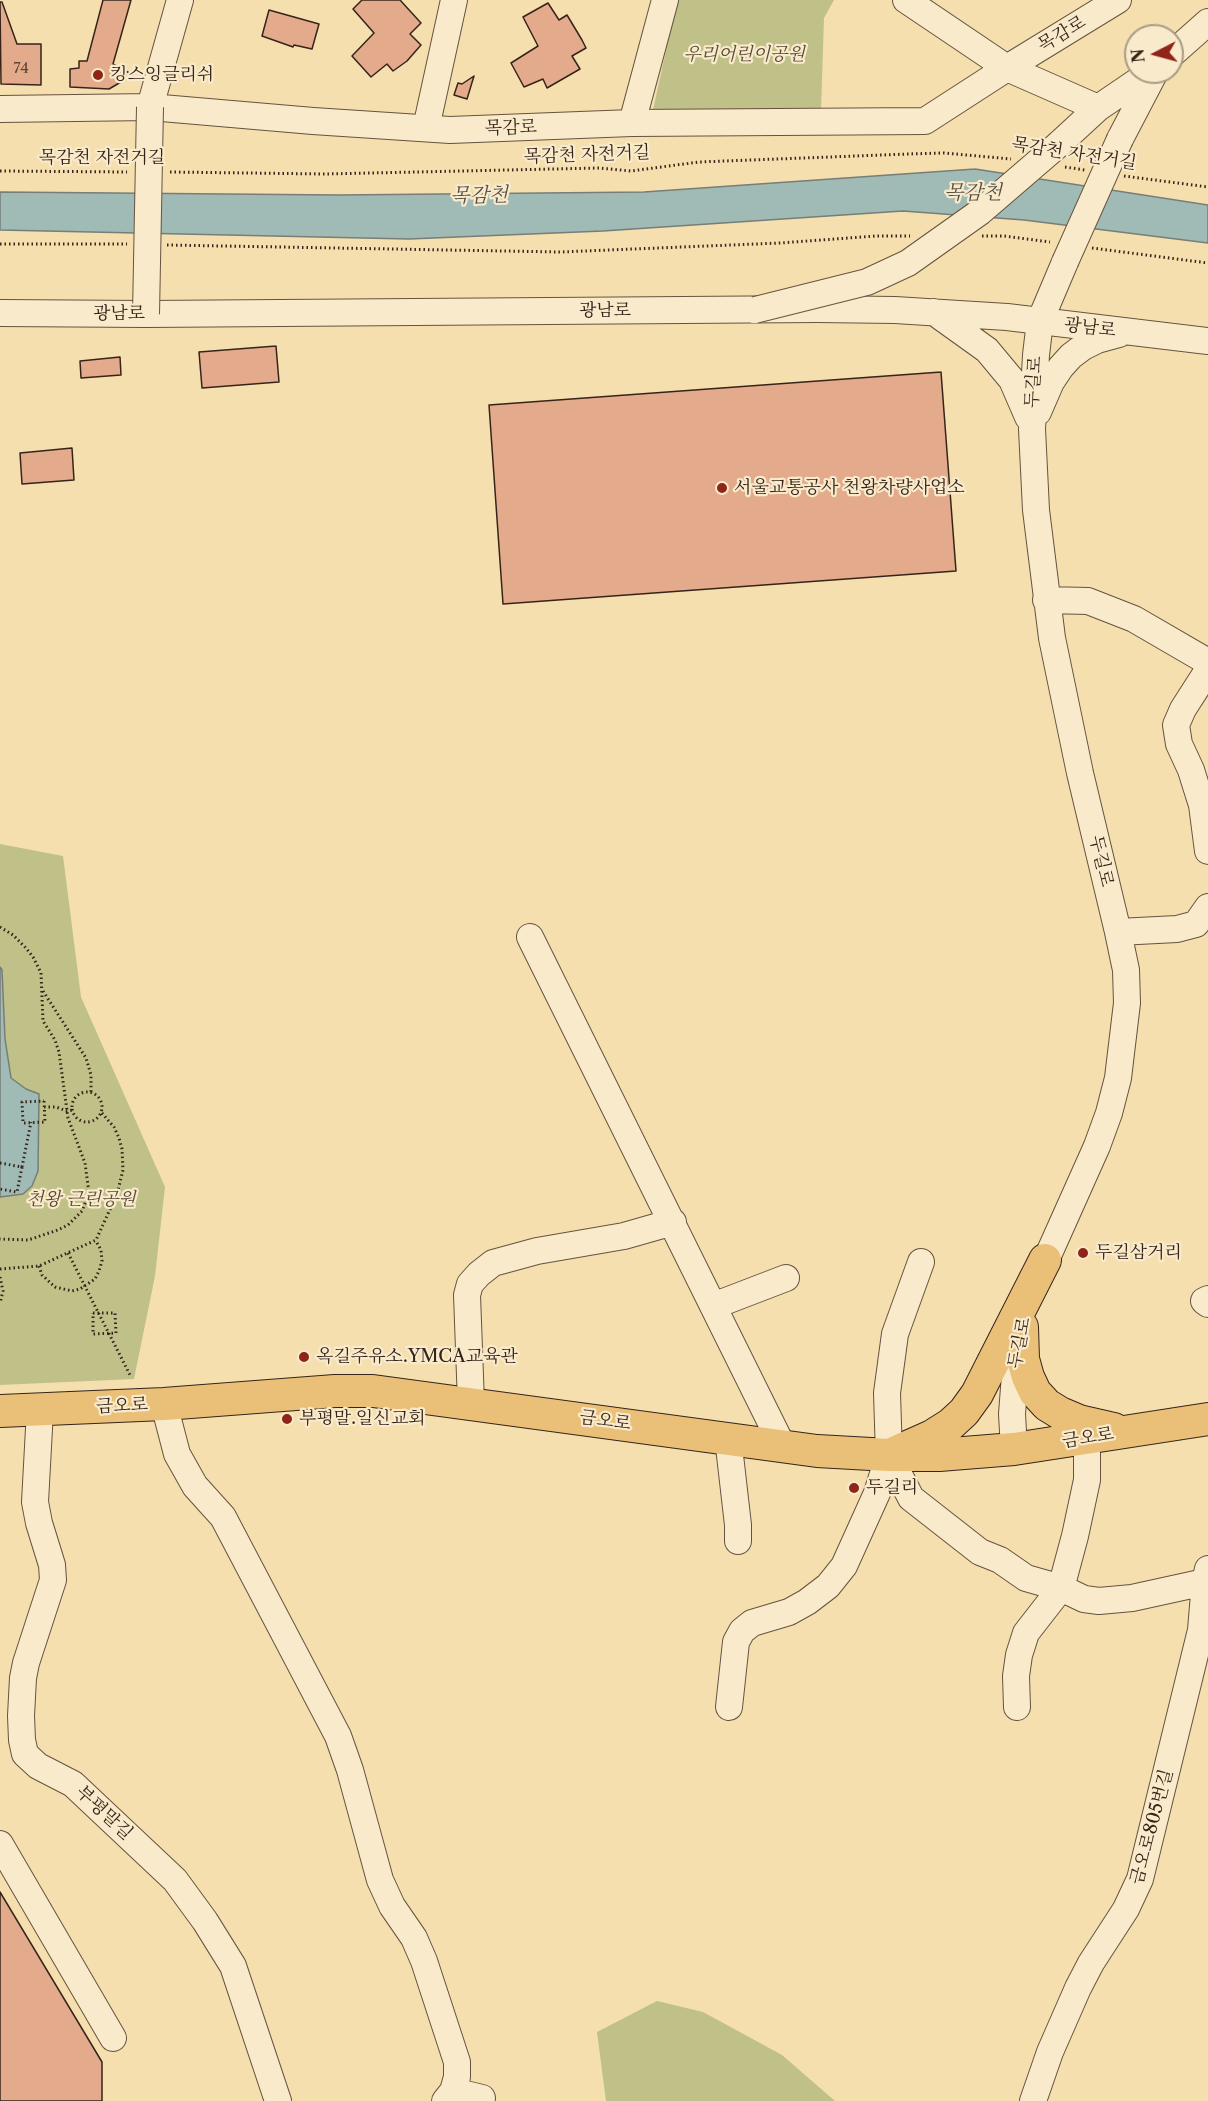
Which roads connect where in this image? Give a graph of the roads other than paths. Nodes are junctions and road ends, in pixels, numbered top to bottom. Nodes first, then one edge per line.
1 (180, 0) edge
2 (454, 0) edge
3 (665, 0) edge
4 (906, 0) edge
5 (1118, 0) edge
6 (1208, 22) edge
7 (1184, 43) edge
8 (1007, 68) junction
9 (1133, 84) edge
10 (1149, 84) edge
11 (150, 107) junction
12 (1098, 108) junction
13 (0, 109) edge
14 (632, 123) junction
15 (426, 128) junction
16 (755, 310) junction
17 (934, 312) junction
18 (0, 313) edge
19 (146, 314) junction
20 (1040, 321) junction
21 (1126, 332) junction
22 (1208, 341) edge
23 (1032, 429) junction
24 (1046, 600) junction
25 (1208, 662) edge
26 (1208, 670) edge
27 (1208, 851) edge
28 (1208, 907) edge
29 (1118, 932) junction
30 (530, 937) dead end
31 (673, 1222) junction
32 (1045, 1260) junction
33 (921, 1262) dead end
34 (786, 1278) dead end
35 (1208, 1299) edge
36 (1208, 1304) edge
37 (713, 1306) junction
38 (1022, 1327) junction
39 (471, 1403) junction
40 (164, 1404) junction
41 (40, 1410) junction
42 (0, 1411) edge
43 (1208, 1419) edge
44 (1126, 1432) junction
45 (728, 1438) junction
46 (1086, 1438) junction
47 (782, 1445) junction
48 (1014, 1449) junction
49 (889, 1455) junction
50 (738, 1541) dead end
51 (1207, 1576) edge
52 (1061, 1588) junction
53 (729, 1707) dead end
54 (1017, 1707) dead end
55 (0, 1844) edge
56 (113, 2038) dead end
57 (449, 2096) edge
58 (482, 2098) dead end
59 (278, 2101) edge
60 (1033, 2101) edge

1 - 11 street
2 - 15 street
3 - 14 street
4 - 8 street
5 - 8 street, 목감로
6 - 7 street
8 - 12 street
8 - 14 street, 목감로
9 - 12 street
10 - 20 street, 두길로, bridge
11 - 13 street, 목감로
11 - 15 street, 목감로
11 - 19 street, bridge
12 - 16 street, bridge
14 - 15 street, 목감로
16 - 17 street, 광남로
16 - 19 street, 광남로
17 - 20 street, 광남로
17 - 23 street
18 - 19 street, 광남로
20 - 21 street, 광남로
20 - 23 street, 두길로
21 - 22 street, 광남로
21 - 23 street
23 - 24 street, 두길로
24 - 25 street
24 - 29 street, 두길로
26 - 27 street
28 - 29 street
29 - 32 street, 두길로
30 - 31 street
31 - 37 street
31 - 39 street
32 - 38 street, 두길로
32 - 49 main road
33 - 49 street
34 - 37 street
35 - 36 street
37 - 47 street
38 - 44 main road
38 - 48 street, 두길로
39 - 40 main road, 금오로
39 - 45 main road, 금오로
40 - 41 main road, 금오로
40 - 57 street
41 - 42 main road, 금오로
41 - 59 street, 부평말길
43 - 44 main road, 금오로
44 - 46 main road, 금오로
45 - 47 main road, 금오로
45 - 50 street
46 - 48 main road, 금오로
46 - 52 street
47 - 49 main road, 금오로
48 - 49 main road, 금오로
49 - 52 street
49 - 53 street
51 - 52 street
51 - 60 street, 금오로805번길
52 - 54 street
55 - 56 street
57 - 58 street

